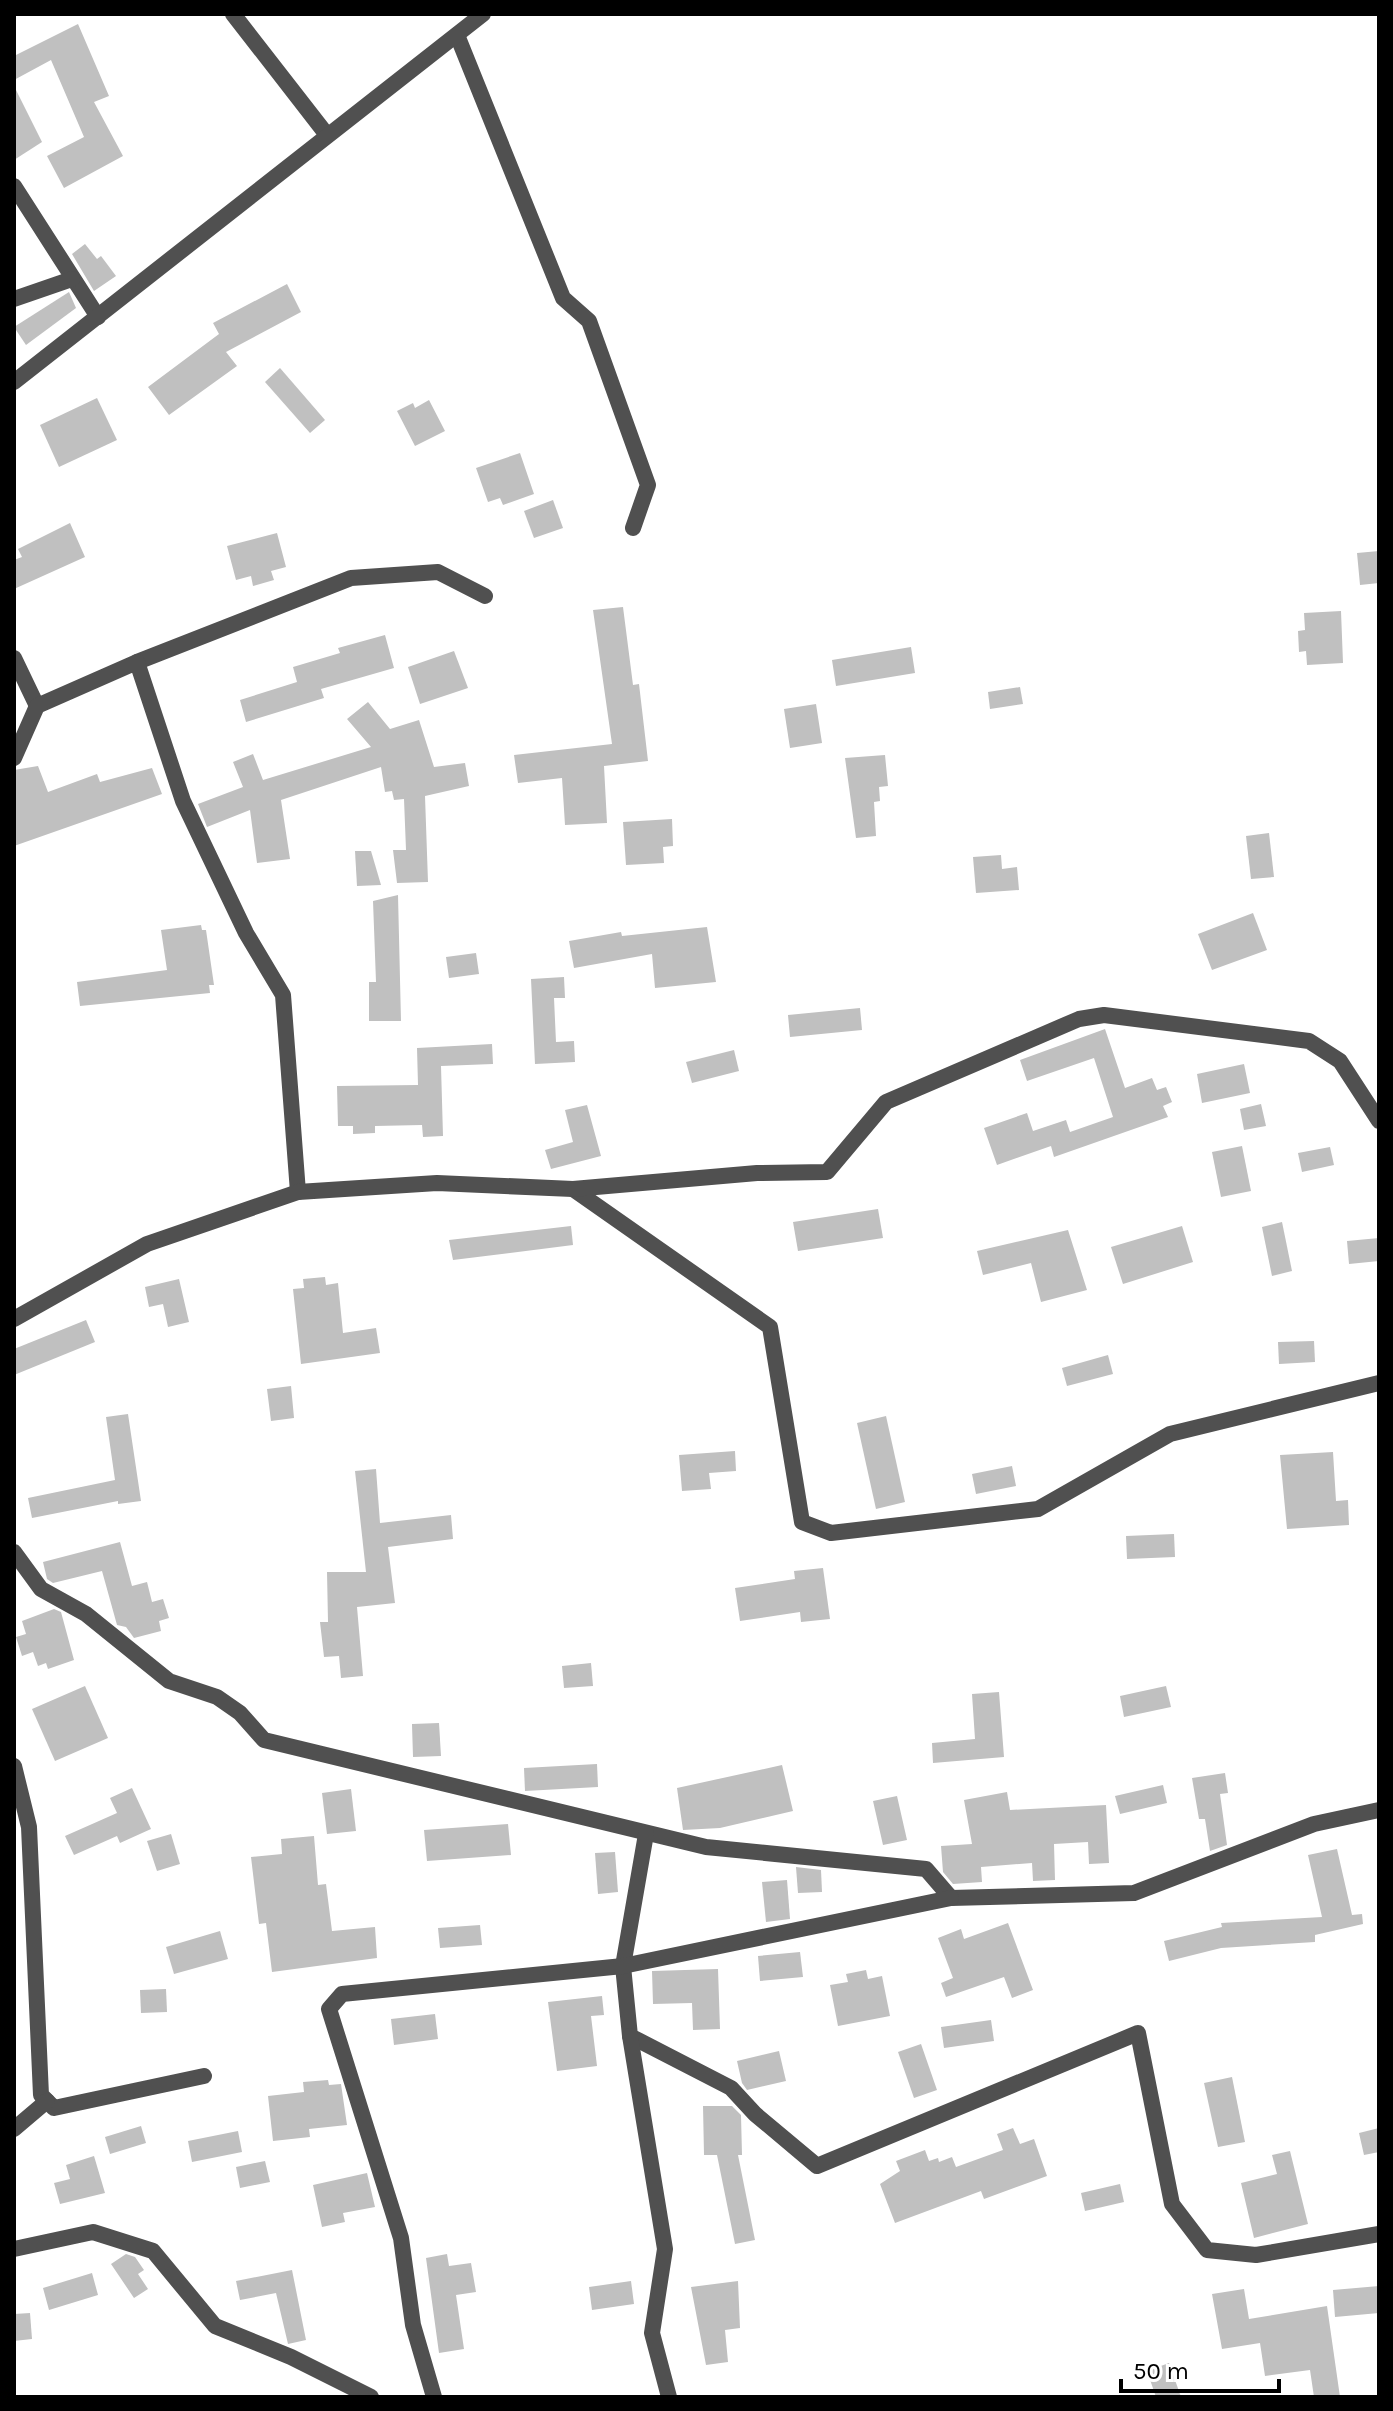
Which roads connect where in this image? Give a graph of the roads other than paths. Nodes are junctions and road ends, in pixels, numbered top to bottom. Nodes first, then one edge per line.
1 (233, 14) edge
2 (483, 14) edge
3 (457, 35) junction
4 (327, 135) junction
5 (14, 186) edge
6 (72, 279) junction
7 (14, 299) edge
8 (98, 317) junction
9 (14, 382) edge
10 (633, 528) dead end
11 (485, 596) dead end
12 (14, 658) edge
13 (137, 662) junction
14 (37, 706) junction
15 (14, 758) edge
16 (1379, 1121) edge
17 (573, 1189) junction
18 (298, 1192) junction
19 (14, 1319) edge
20 (1379, 1383) edge
21 (14, 1552) edge
22 (14, 1766) edge
23 (1379, 1810) edge
24 (646, 1834) junction
25 (951, 1898) junction
26 (623, 1966) junction
27 (630, 2036) junction
28 (204, 2076) dead end
29 (47, 2101) junction
30 (14, 2129) edge
31 (1379, 2234) edge
32 (14, 2249) edge
33 (371, 2397) edge
34 (434, 2397) edge
35 (669, 2397) edge

1 - 4 street
2 - 3 street
3 - 4 street
3 - 10 street
4 - 8 street
5 - 6 street
6 - 7 street
6 - 8 street
8 - 9 street
11 - 13 street
12 - 14 street
13 - 14 street
13 - 18 street
14 - 15 street
16 - 17 street
17 - 18 street
17 - 20 street
18 - 19 street
21 - 24 street
22 - 29 street
23 - 25 street
24 - 25 street
24 - 26 street
25 - 26 street
26 - 27 street
26 - 34 street
27 - 31 street
27 - 35 street
28 - 29 street
29 - 30 street
32 - 33 street

